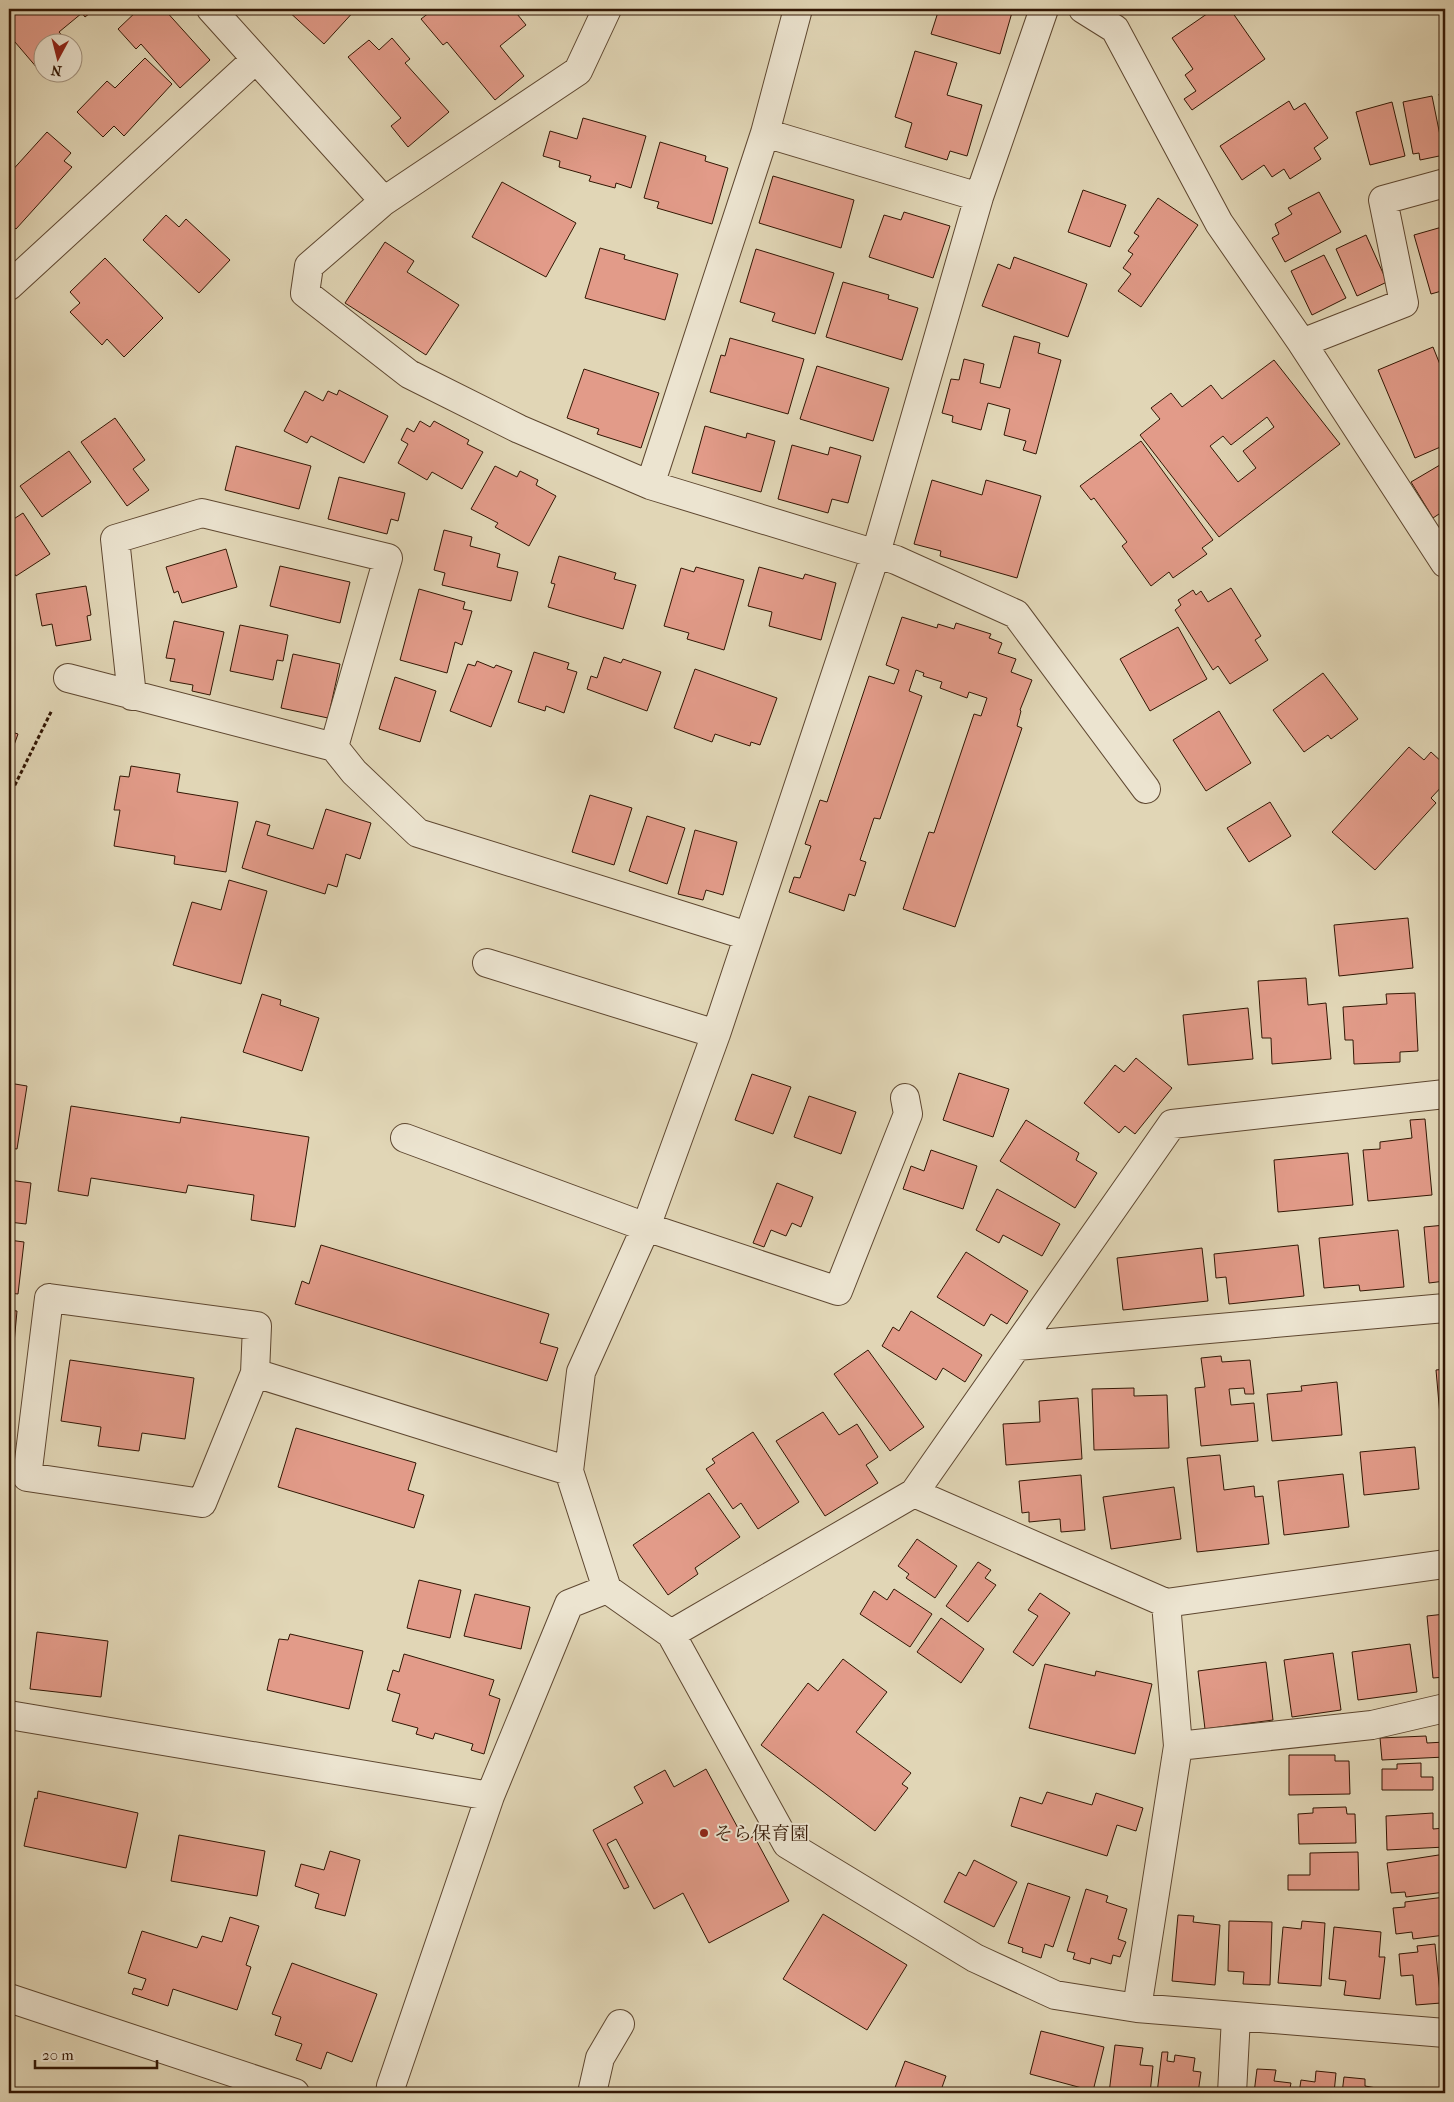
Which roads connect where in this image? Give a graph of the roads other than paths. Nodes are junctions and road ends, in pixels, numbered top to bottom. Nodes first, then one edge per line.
1 (211, 9) edge
2 (607, 9) edge
3 (798, 9) edge
4 (1044, 9) edge
5 (1083, 9) edge
6 (256, 58) junction
7 (765, 133) junction
8 (1445, 184) edge
9 (979, 197) junction
10 (384, 201) junction
11 (9, 286) edge
12 (1302, 343) junction
13 (650, 485) junction
14 (876, 553) junction
15 (1445, 563) edge
16 (68, 678) road end
17 (132, 696) junction
18 (334, 747) junction
19 (1146, 790) dead end
20 (748, 936) junction
21 (487, 963) dead end
22 (716, 1034) junction
23 (1445, 1094) edge
24 (906, 1098) dead end
25 (405, 1138) dead end
26 (646, 1227) junction
27 (1445, 1308) edge
28 (1017, 1346) junction
29 (255, 1373) junction
30 (569, 1471) junction
31 (914, 1492) junction
32 (1445, 1564) edge
33 (607, 1589) junction
34 (1166, 1603) junction
35 (672, 1634) junction
36 (1445, 1708) edge
37 (9, 1715) edge
38 (1178, 1746) junction
39 (490, 1796) junction
40 (9, 1998) edge
41 (1137, 2008) junction
42 (1236, 2017) junction
43 (620, 2024) dead end
44 (1445, 2033) edge
45 (295, 2093) edge
46 (390, 2093) edge
47 (592, 2093) edge
48 (1232, 2093) edge

1 - 6 street
2 - 10 street
3 - 7 street
4 - 9 street
5 - 12 street
6 - 10 street
6 - 11 street
7 - 9 street
7 - 13 street
8 - 12 street
9 - 14 street
10 - 13 street
12 - 15 street
13 - 14 street
14 - 19 street
14 - 20 street
16 - 17 street
17 - 18 street
17 - 18 street
18 - 20 street
20 - 22 street
21 - 22 street
22 - 26 street
23 - 28 street
24 - 26 street
25 - 26 street
26 - 30 street
27 - 28 street
28 - 31 street
29 - 29 street
29 - 30 street
30 - 33 street
31 - 34 street
31 - 35 street
32 - 34 street
33 - 35 street
33 - 39 street
34 - 38 street
35 - 41 street
36 - 38 street
37 - 39 street
38 - 41 street
39 - 46 street
40 - 45 street
41 - 42 street
42 - 44 street
42 - 48 street
43 - 47 street

